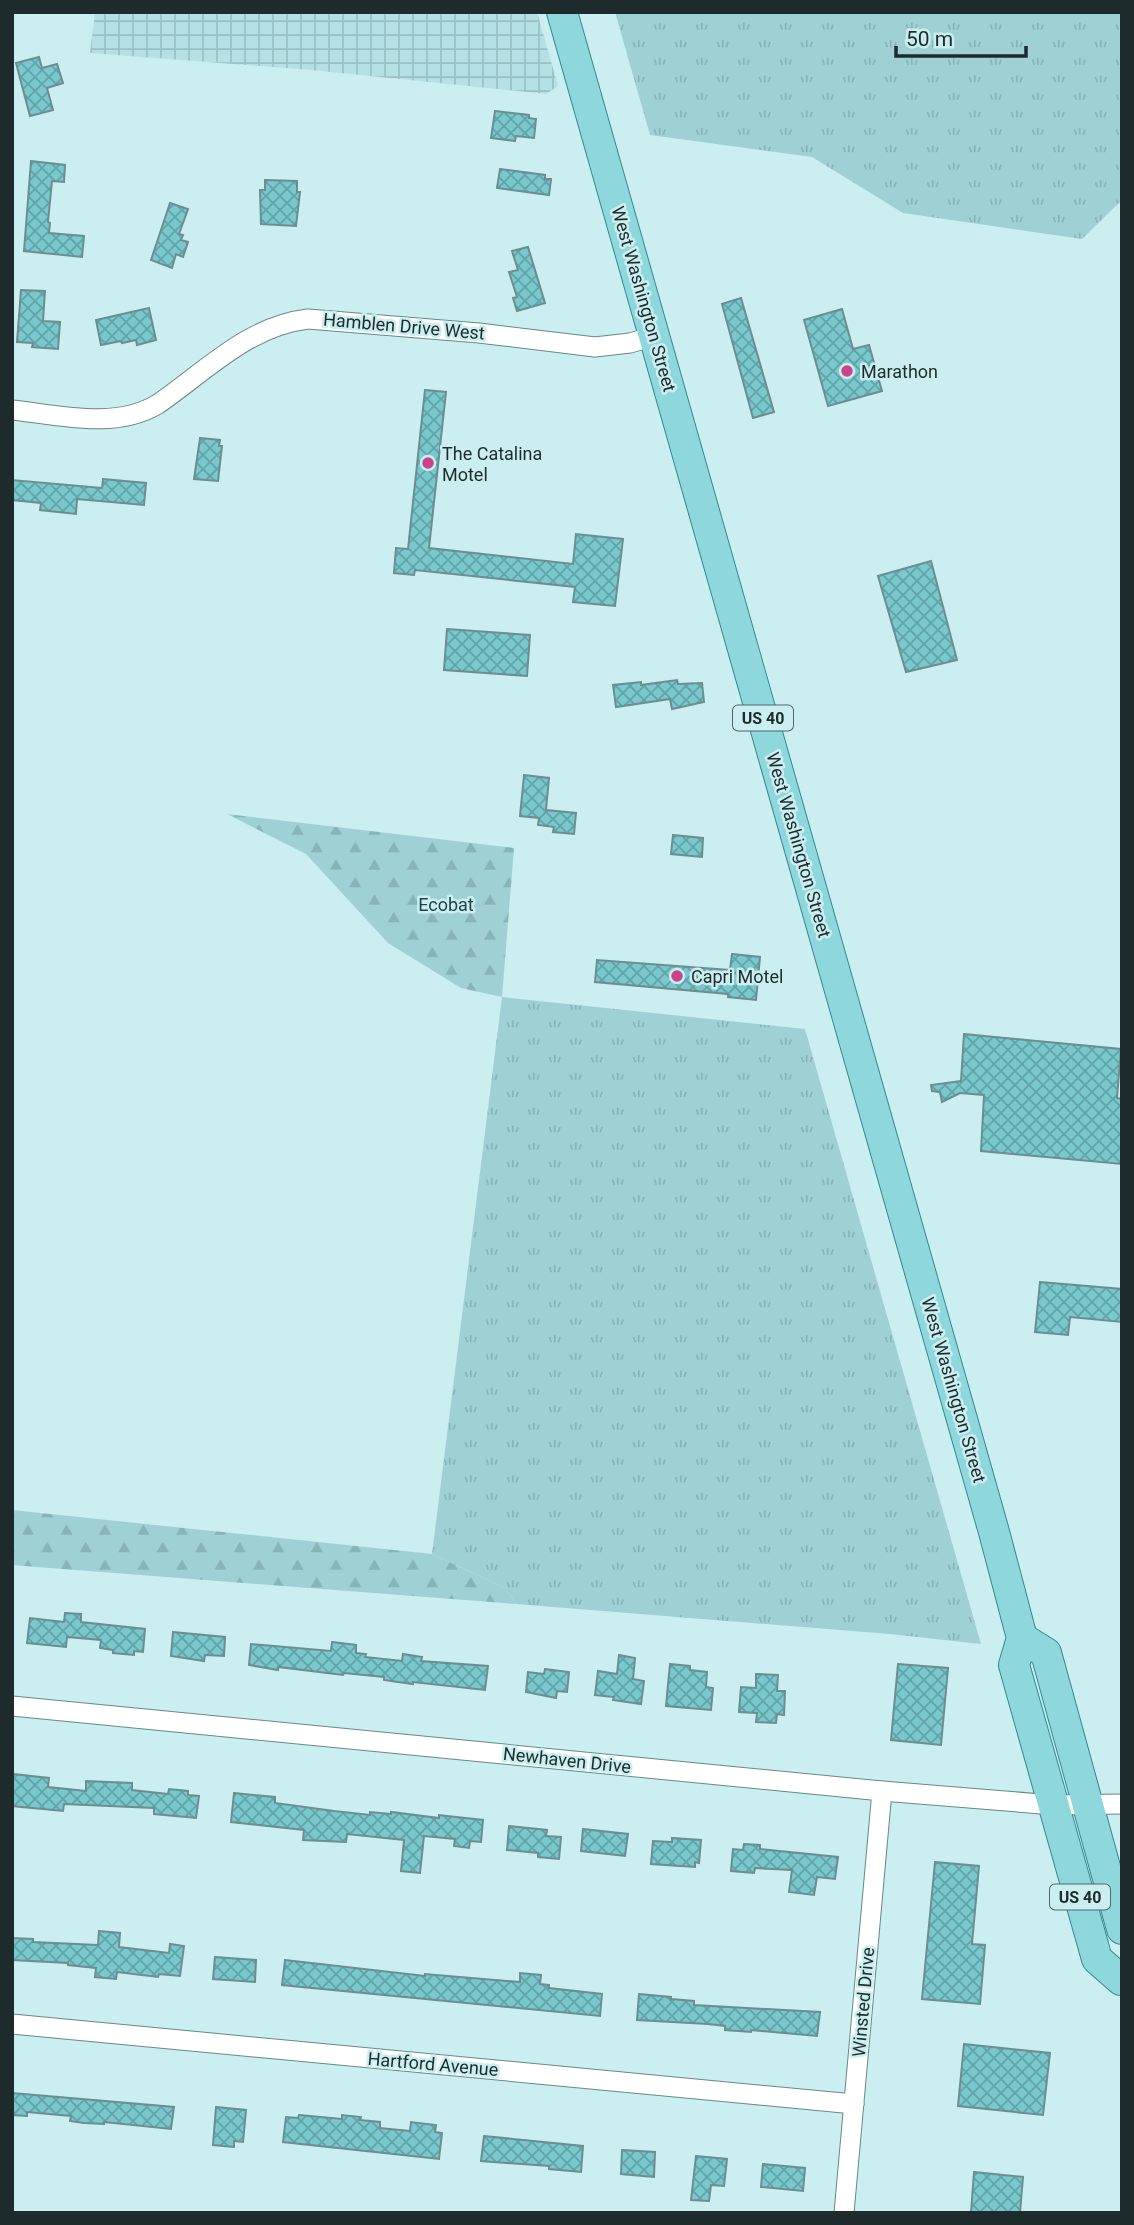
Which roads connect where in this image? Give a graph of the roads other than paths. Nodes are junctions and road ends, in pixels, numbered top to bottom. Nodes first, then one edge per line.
1 (562, 12) edge
2 (655, 336) junction
3 (12, 410) edge
4 (1022, 1638) junction
5 (12, 1706) edge
6 (882, 1791) junction
7 (1122, 1804) edge
8 (1054, 1805) junction
9 (1088, 1806) junction
10 (1122, 1929) edge
11 (1122, 1980) edge
12 (12, 2024) edge
13 (853, 2104) junction
14 (844, 2213) edge

1 - 2 main road, West Washington Street / US 40
2 - 3 street, Hamblen Drive West
2 - 4 main road, West Washington Street / US 40
4 - 8 main road, West Washington Street / US 40
4 - 9 main road, US 40
5 - 6 street, Newhaven Drive
6 - 8 street, Newhaven Drive
6 - 13 street, Winsted Drive
7 - 9 street, Newhaven Drive
8 - 9 street, Newhaven Drive
8 - 11 main road, West Washington Street / US 40
9 - 10 main road, US 40
12 - 13 street, Hartford Avenue
13 - 14 street, Winsted Drive

